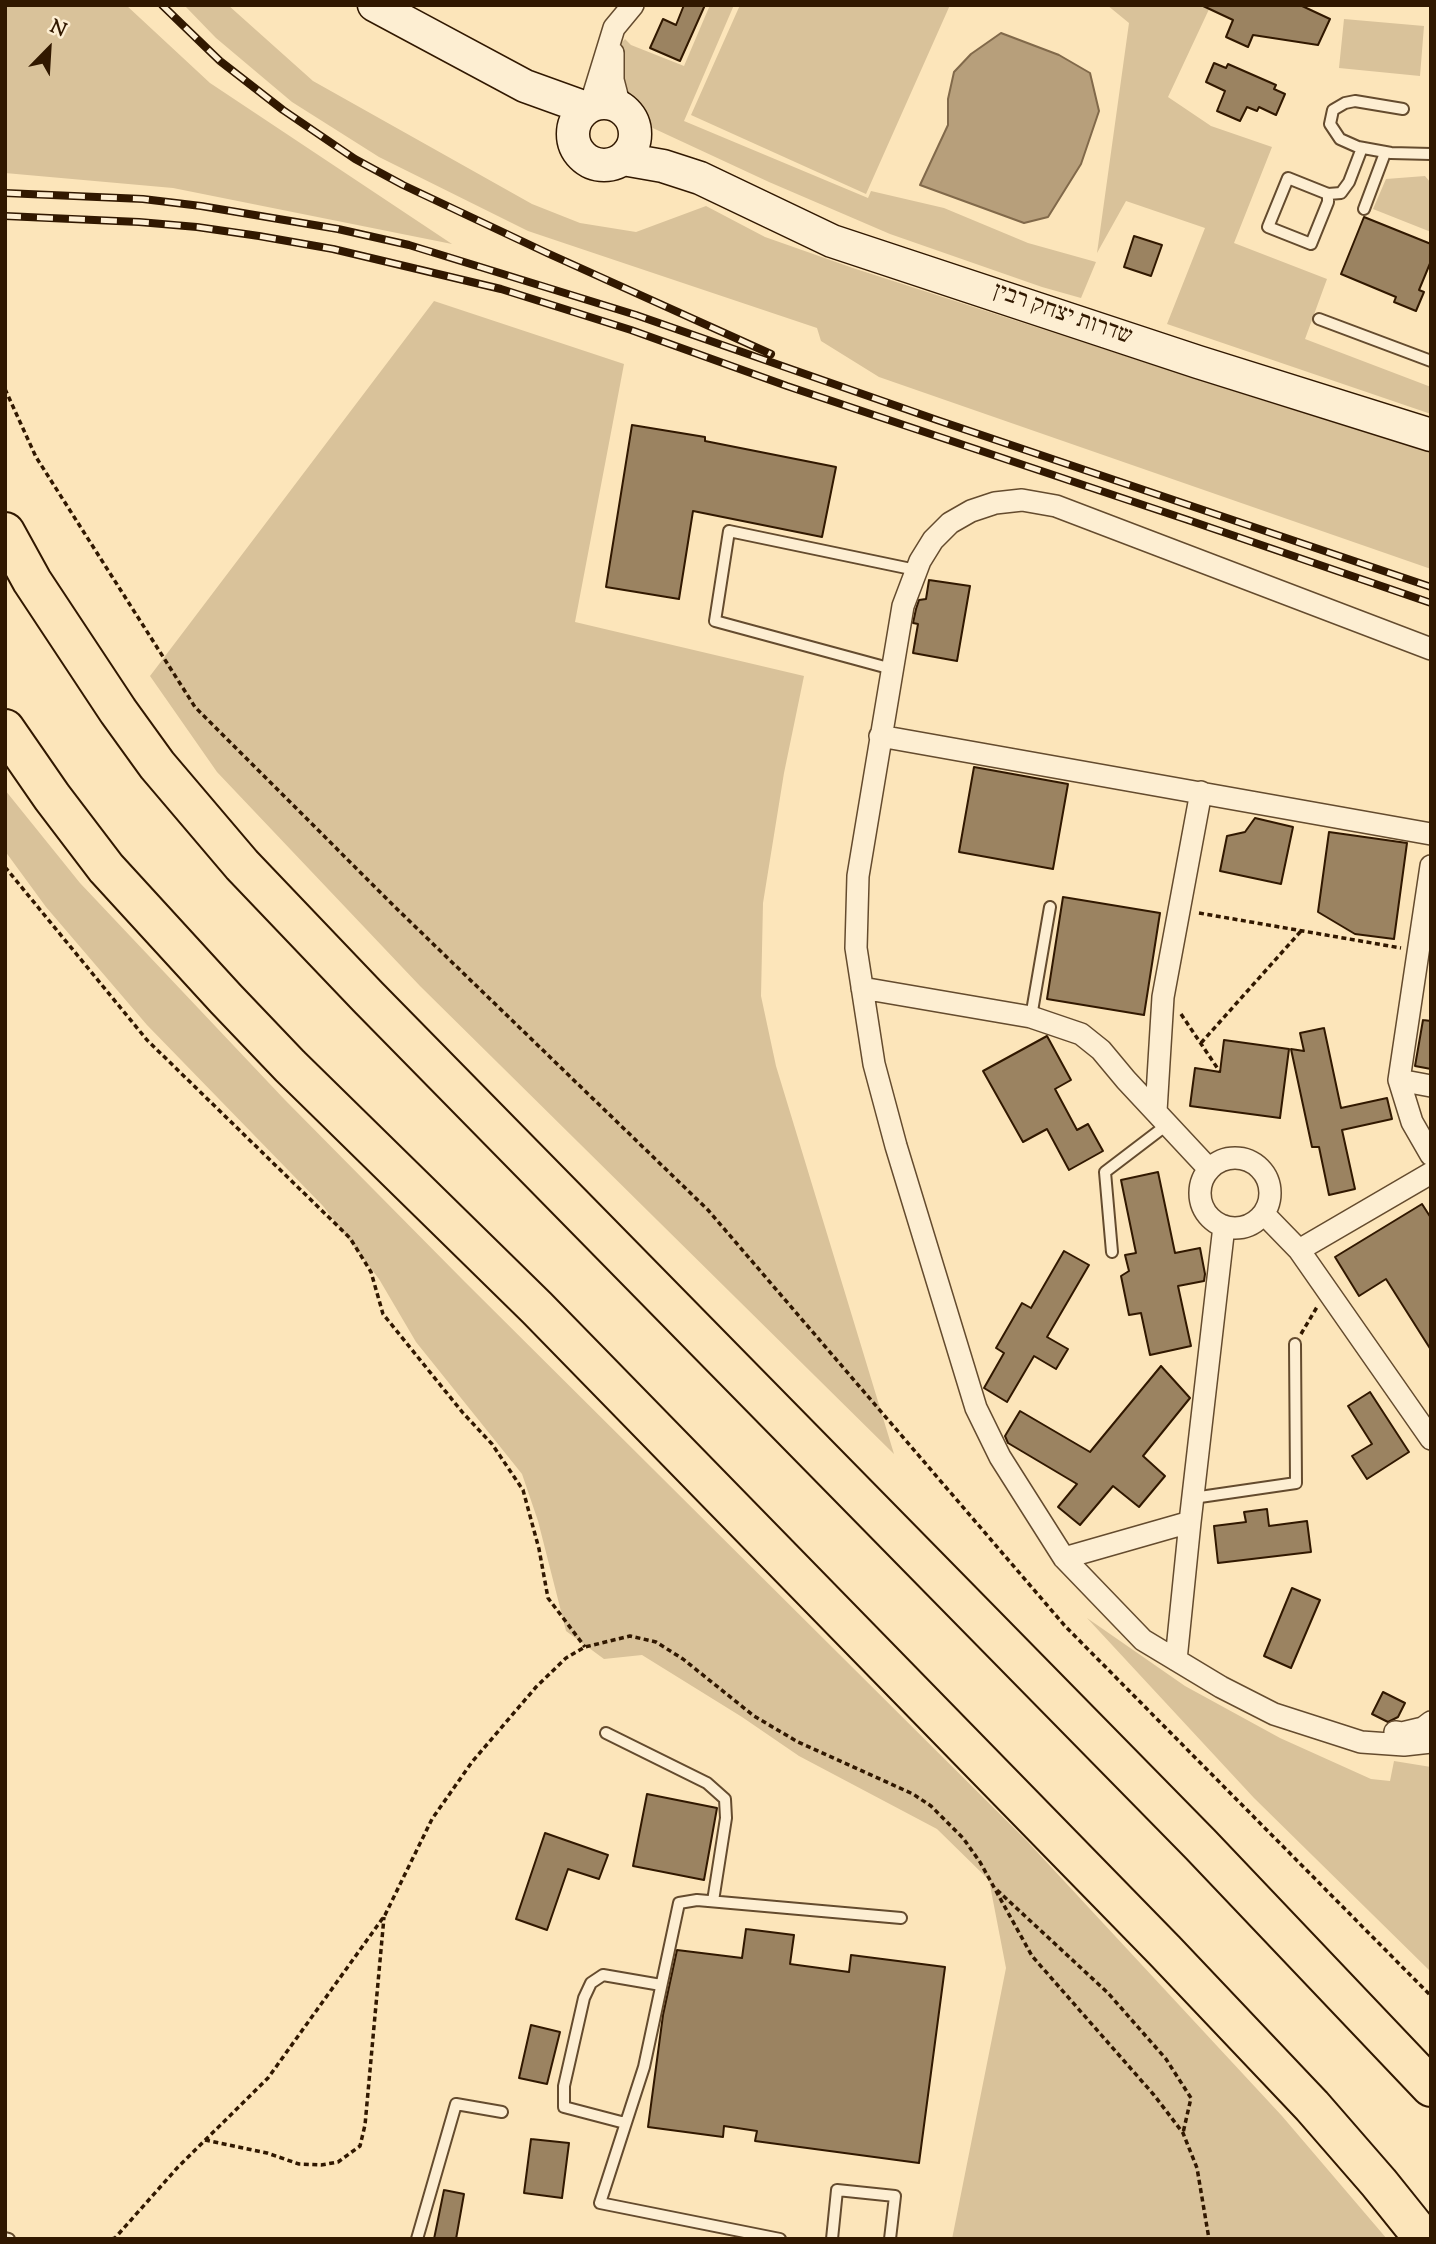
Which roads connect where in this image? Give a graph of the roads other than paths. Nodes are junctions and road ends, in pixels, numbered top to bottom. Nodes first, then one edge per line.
1 (374, 5) edge
2 (626, 12) edge
3 (1403, 109) dead end
4 (604, 124) junction
5 (1362, 148) junction
6 (1385, 153) junction
7 (1431, 154) edge
8 (1328, 194) junction
9 (1364, 209) dead end
10 (1318, 319) dead end
11 (1430, 359) edge
12 (1431, 435) edge
13 (5, 532) edge
14 (916, 570) junction
15 (1431, 649) edge
16 (892, 669) junction
17 (5, 729) edge
18 (880, 736) junction
19 (1201, 792) junction
20 (1431, 834) edge
21 (1431, 866) edge
22 (1050, 907) dead end
23 (1427, 921) edge
24 (1424, 952) edge
25 (862, 988) junction
26 (1031, 1017) junction
27 (1399, 1080) junction
28 (1431, 1086) edge
29 (1162, 1117) junction
30 (1431, 1155) edge
31 (1209, 1169) junction
32 (1431, 1173) edge
33 (1264, 1214) junction
34 (1224, 1226) junction
35 (1299, 1250) junction
36 (1112, 1252) dead end
37 (1295, 1344) road end
38 (1431, 1439) edge
39 (1192, 1498) junction
40 (1190, 1522) junction
41 (1064, 1558) junction
42 (1176, 1660) junction
43 (1431, 1722) edge
44 (606, 1733) dead end
45 (1388, 1738) junction
46 (1431, 1742) edge
47 (713, 1901) junction
48 (901, 1919) dead end
49 (661, 1984) junction
50 (1431, 2087) edge
51 (502, 2112) dead end
52 (625, 2123) junction
53 (417, 2239) edge
54 (780, 2239) edge
55 (832, 2239) edge
56 (890, 2239) edge
57 (1424, 2239) edge

1 - 4 main road, שדרות יצחק רבין
2 - 4 street
3 - 5 lane
4 - 12 main road, שדרות יצחק רבין
5 - 6 lane
5 - 8 lane
6 - 7 lane
6 - 9 lane
8 - 8 lane
10 - 11 lane
13 - 50 highway
14 - 15 street
14 - 16 street
14 - 16 lane
16 - 18 street
17 - 57 highway
18 - 19 street
18 - 25 street
19 - 20 street
19 - 29 street
21 - 23 street
22 - 26 lane
23 - 24 street
24 - 27 street
25 - 26 street
25 - 41 street
26 - 29 street
27 - 28 street
27 - 30 street
29 - 31 street
29 - 36 lane
31 - 33 street
31 - 34 street
32 - 35 street
33 - 34 street
33 - 35 street
34 - 39 street
35 - 38 street
37 - 39 lane
39 - 40 street
40 - 41 street
40 - 42 street
41 - 42 street
42 - 45 street
43 - 45 street
44 - 47 lane
45 - 46 street
47 - 48 lane
47 - 49 lane
49 - 52 lane
49 - 52 lane
51 - 53 lane
52 - 54 lane
55 - 56 lane

